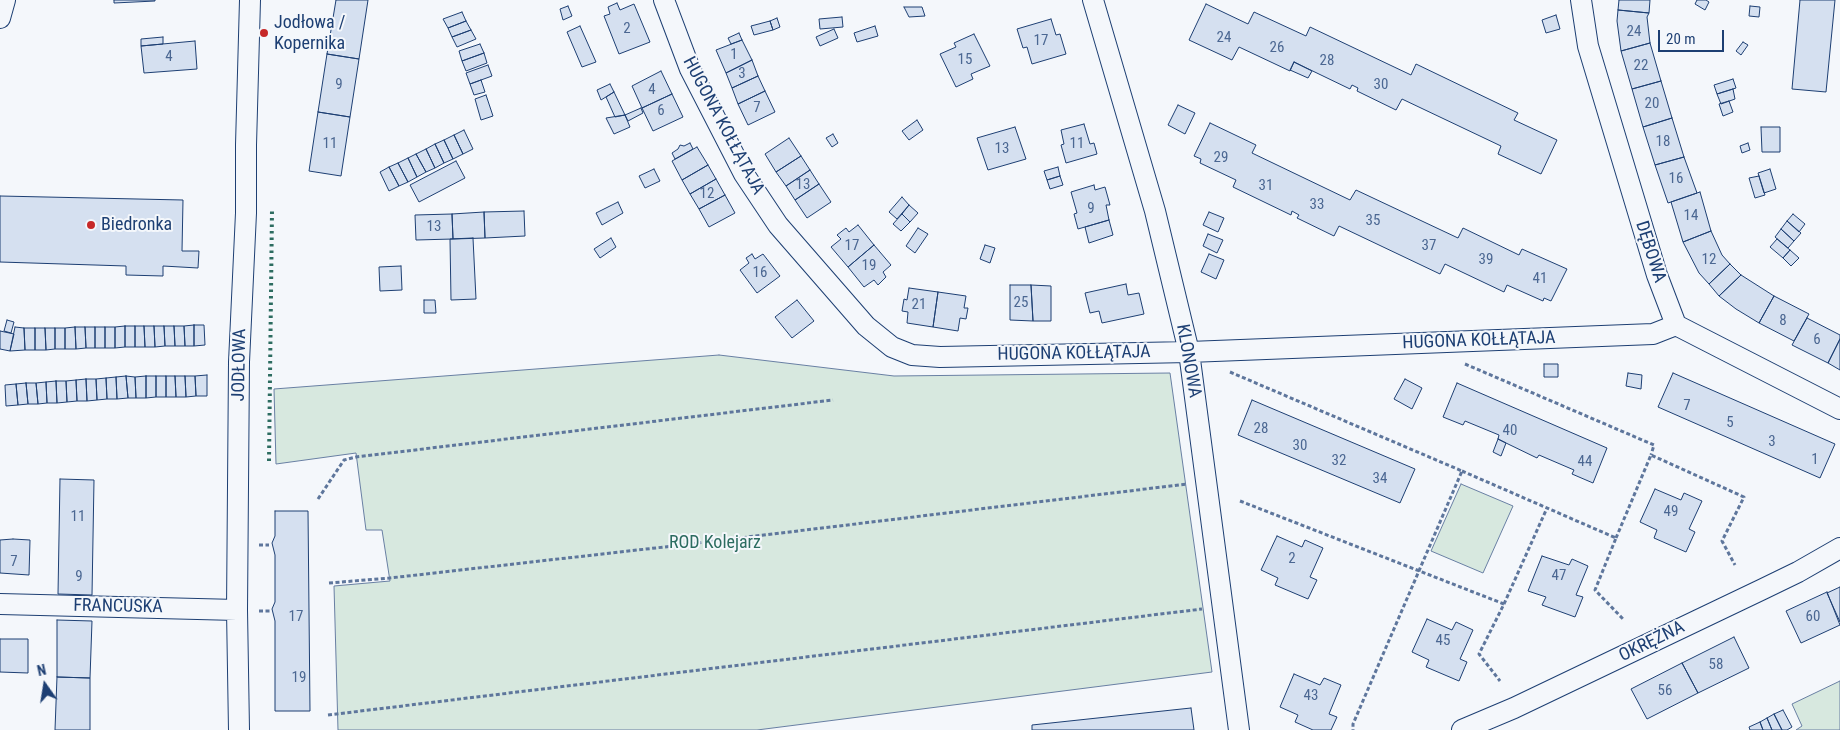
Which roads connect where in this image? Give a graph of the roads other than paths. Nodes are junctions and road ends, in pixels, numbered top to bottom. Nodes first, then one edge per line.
1 (4, 0) edge
2 (250, 0) edge
3 (664, 0) edge
4 (1093, 0) edge
5 (1581, 0) edge
6 (0, 18) edge
7 (1676, 325) junction
8 (1188, 352) junction
9 (1840, 409) edge
10 (1840, 548) edge
11 (0, 604) edge
12 (237, 610) junction
13 (239, 730) edge
14 (1239, 730) edge
15 (1462, 730) edge

1 - 6 street
2 - 12 street, JODŁOWA
3 - 8 street, HUGONA KOŁŁĄTAJA
4 - 8 street, KLONOWA
5 - 7 street, DĘBOWA
7 - 8 street, HUGONA KOŁŁĄTAJA
7 - 9 street
8 - 14 street, KLONOWA
10 - 15 street, OKRĘŻNA
11 - 12 street, FRANCUSKA
12 - 13 street, JODŁOWA

